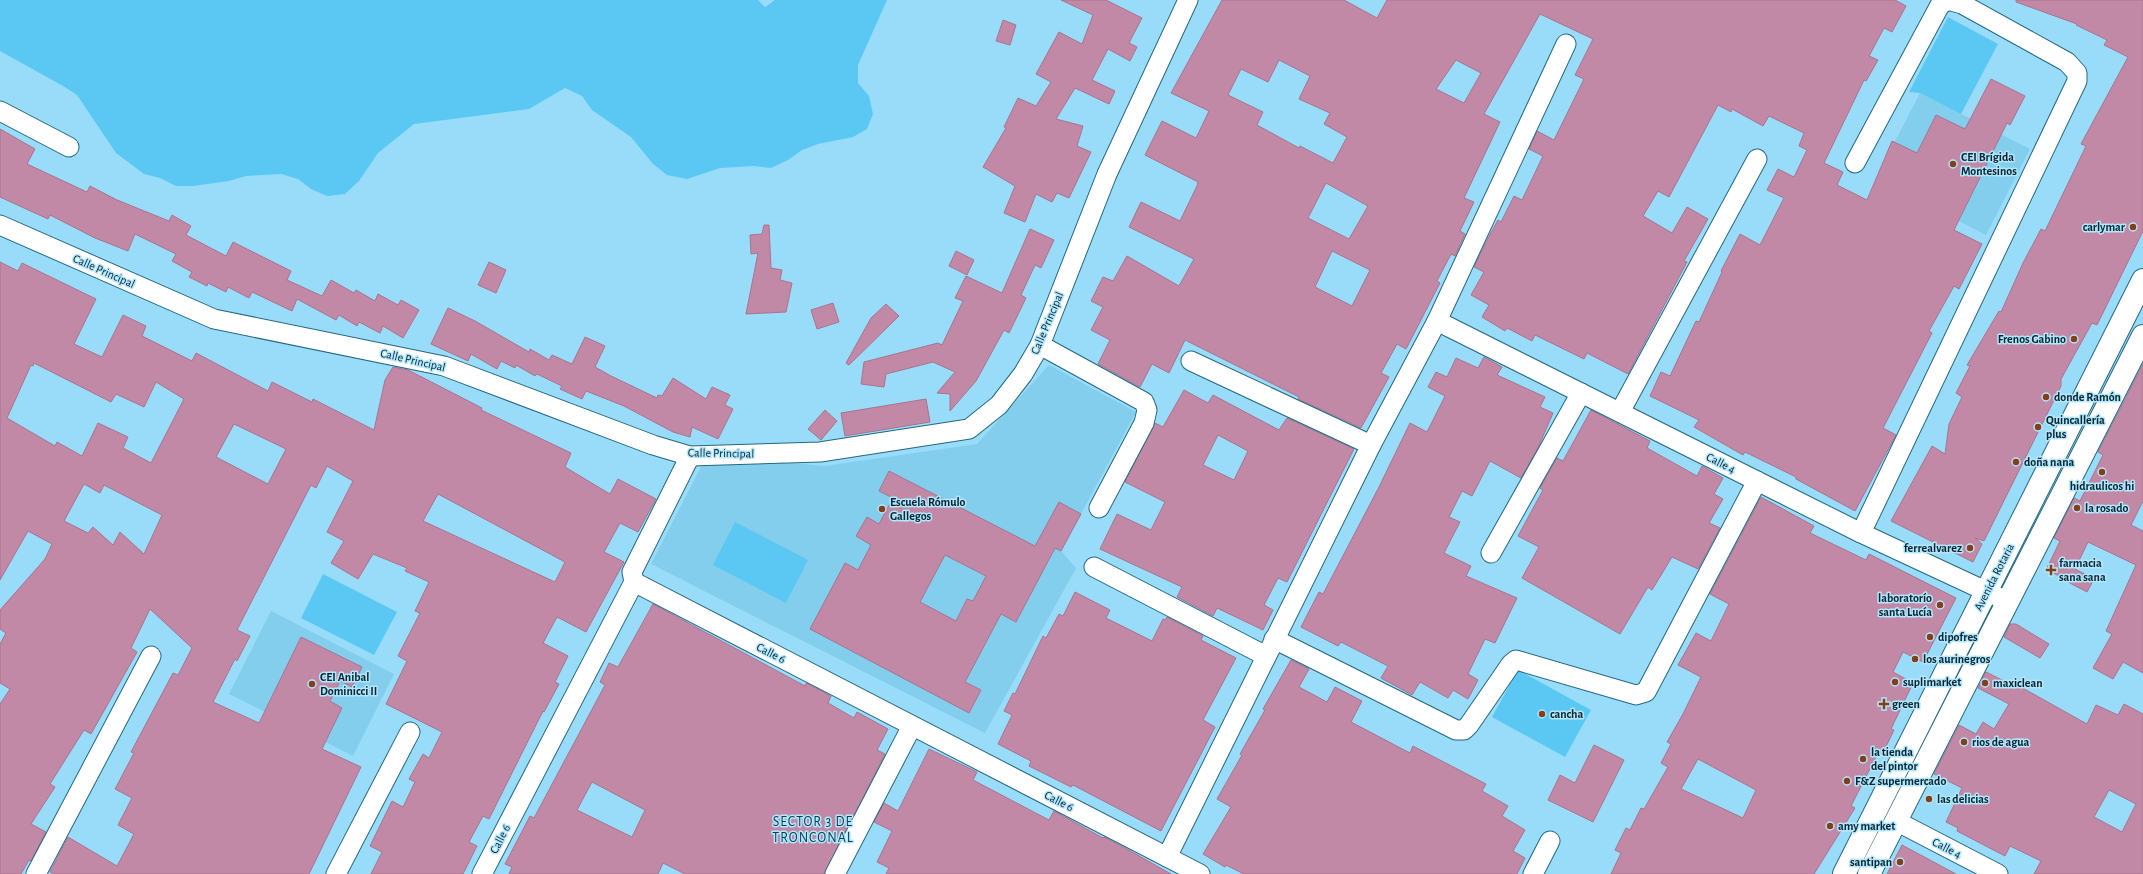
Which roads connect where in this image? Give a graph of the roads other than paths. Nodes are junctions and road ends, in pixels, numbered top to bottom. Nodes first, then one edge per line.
1 (1188, 0) edge
2 (1566, 44) dead end
3 (0, 111) edge
4 (69, 147) dead end
5 (1757, 159) dead end
6 (1855, 163) dead end
7 (0, 225) edge
8 (2143, 280) edge
9 (1436, 321) junction
10 (2143, 336) edge
11 (1040, 345) junction
12 (1191, 361) dead end
13 (1581, 393) junction
14 (1620, 412) junction
15 (1371, 445) junction
16 (690, 456) junction
17 (1757, 481) junction
18 (1099, 508) dead end
19 (1861, 533) junction
20 (1491, 554) dead end
21 (1094, 567) dead end
22 (634, 582) junction
23 (1986, 591) junction
24 (2007, 602) junction
25 (1274, 639) junction
26 (151, 656) dead end
27 (1266, 656) junction
28 (912, 726) junction
29 (410, 732) dead end
30 (1896, 821) junction
31 (1550, 841) dead end
32 (1167, 857) junction
33 (36, 874) edge
34 (336, 874) edge
35 (482, 874) edge
36 (835, 874) edge
37 (1200, 874) edge
38 (1533, 874) edge
39 (1844, 874) edge
40 (1869, 874) edge
41 (1998, 874) edge

1 - 11 street, Calle Principal
2 - 9 street
3 - 4 street
5 - 14 street
6 - 19 street
7 - 16 street, Calle Principal
8 - 23 street, Avenida Rotaria
9 - 13 street, Calle 4
9 - 15 street
10 - 24 street, Avenida Rotaria
11 - 16 street, Calle Principal
11 - 18 street
12 - 15 street
13 - 14 street, Calle 4
13 - 20 street
14 - 17 street, Calle 4
15 - 25 street
16 - 22 street
17 - 19 street, Calle 4
17 - 25 street
19 - 23 street, Calle 4
21 - 27 street
22 - 28 street, Calle 6
22 - 35 street, Calle 6
23 - 24 street, Calle 4
23 - 39 street, Avenida Rotaria
24 - 30 street, Avenida Rotaria
25 - 27 street
26 - 33 street
27 - 32 street
28 - 32 street, Calle 6
28 - 36 street
29 - 34 street
30 - 40 street, Avenida Rotaria
30 - 41 street, Calle 4
31 - 38 street
32 - 37 street, Calle 6

